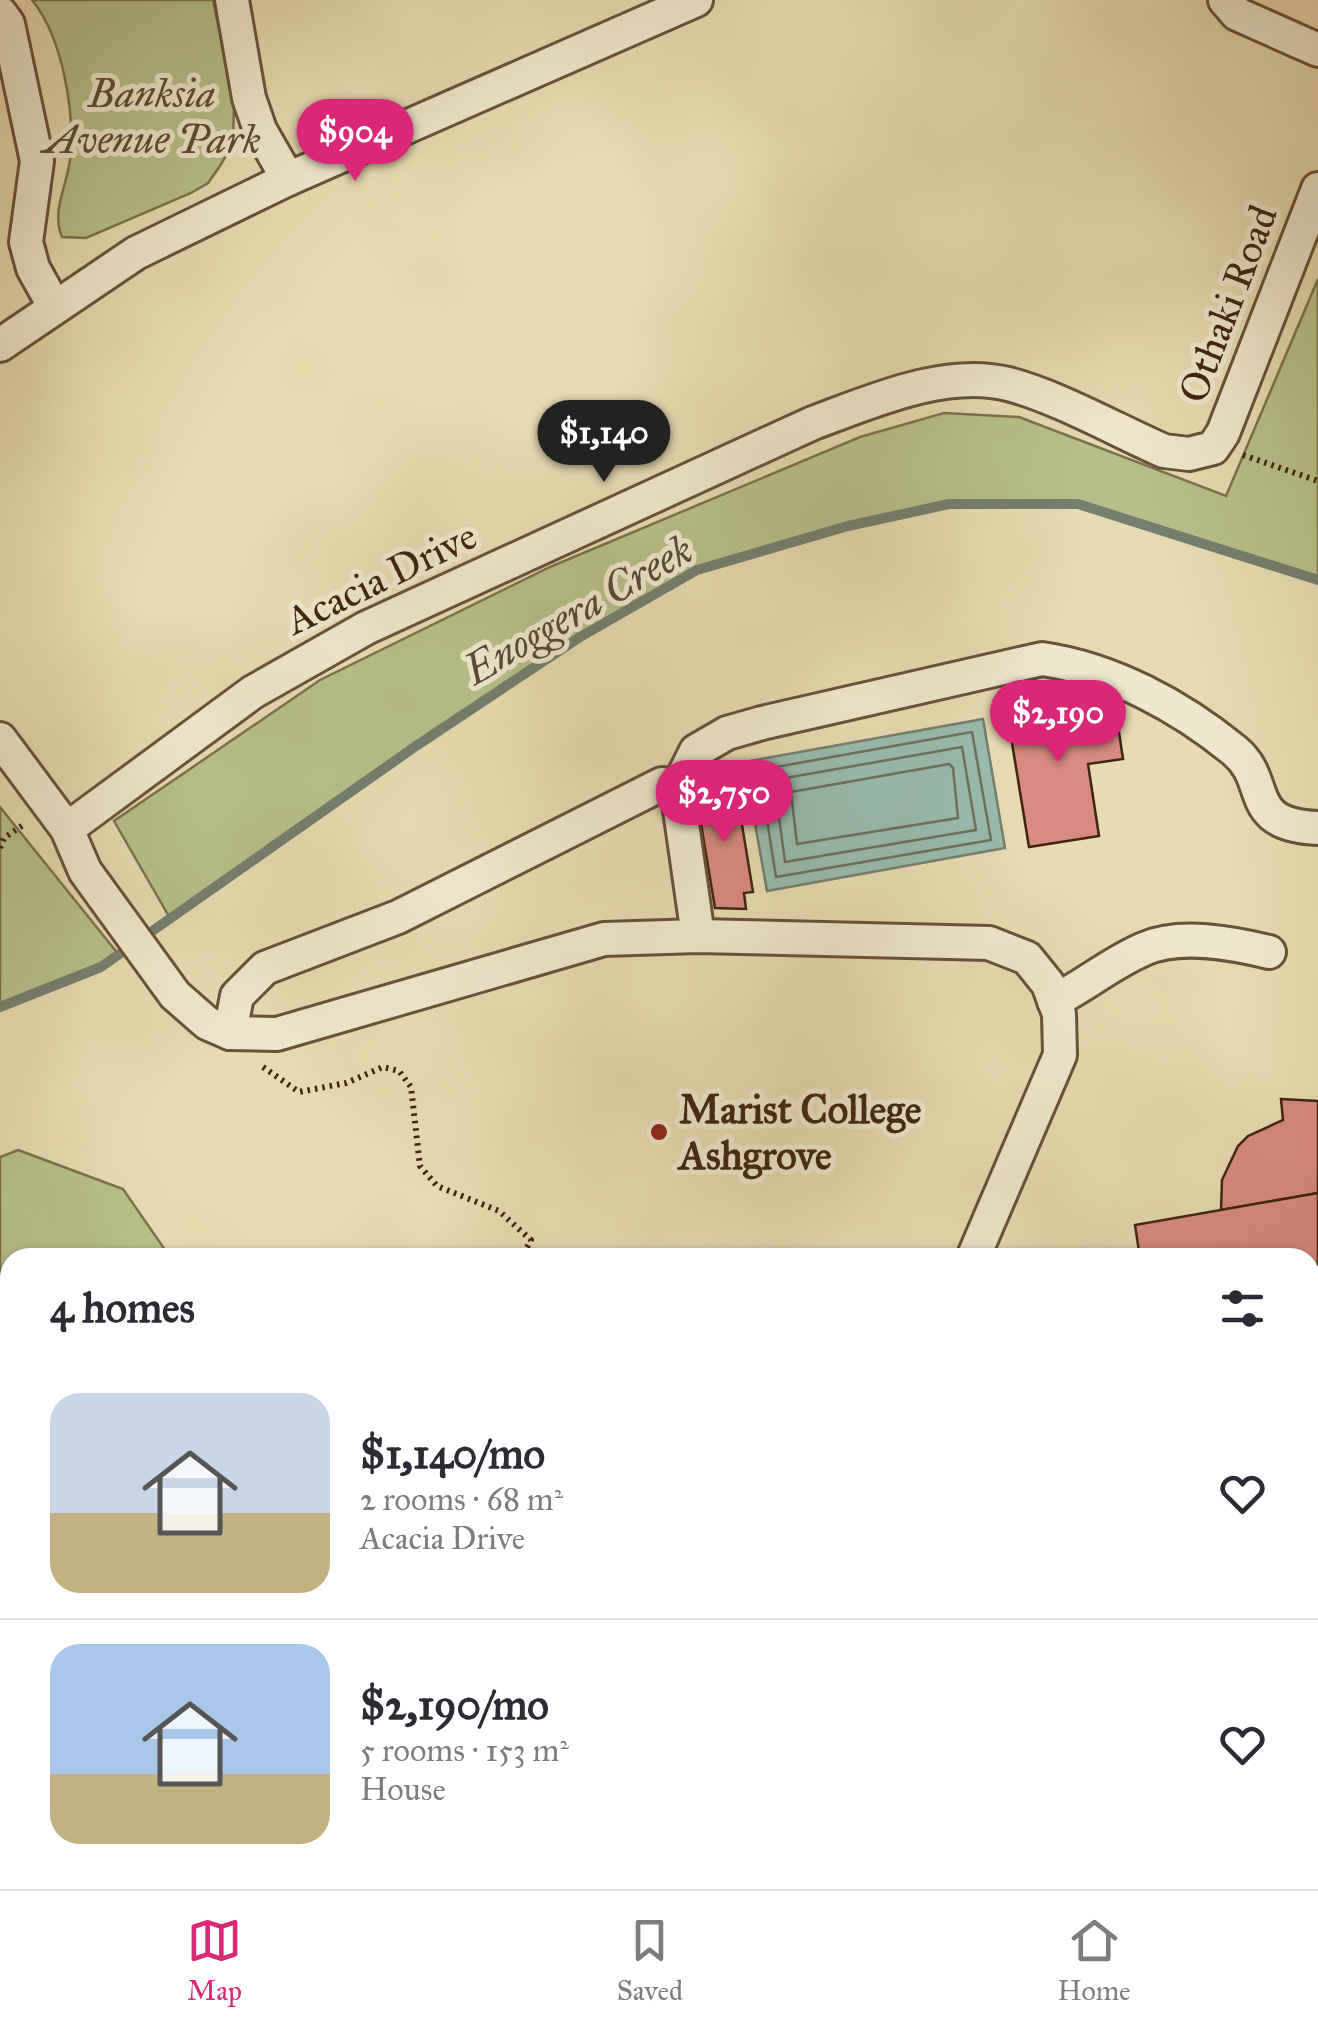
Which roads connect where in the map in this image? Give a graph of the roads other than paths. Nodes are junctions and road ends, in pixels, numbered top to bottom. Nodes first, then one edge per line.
1 (232, 0) edge
2 (696, 0) edge
3 (1225, 0) edge
4 (0, 14) edge
5 (1318, 50) edge
6 (288, 179) junction
7 (1318, 190) edge
8 (54, 306) junction
9 (0, 344) edge
10 (1213, 448) joint
11 (0, 739) edge
12 (677, 790) junction
13 (1318, 828) edge
14 (67, 829) junction
15 (698, 936) junction
16 (1269, 952) dead end
17 (1054, 1002) junction
18 (230, 1033) junction
19 (977, 1248) edge

1 - 6 street
2 - 6 street
3 - 5 street
4 - 8 street
6 - 8 street
7 - 10 street, Othaki Road
8 - 9 street
10 - 14 street, Acacia Drive
11 - 14 street
12 - 13 street
12 - 15 street
12 - 18 street
14 - 18 street
15 - 17 street
15 - 18 street
16 - 17 street
17 - 19 street

